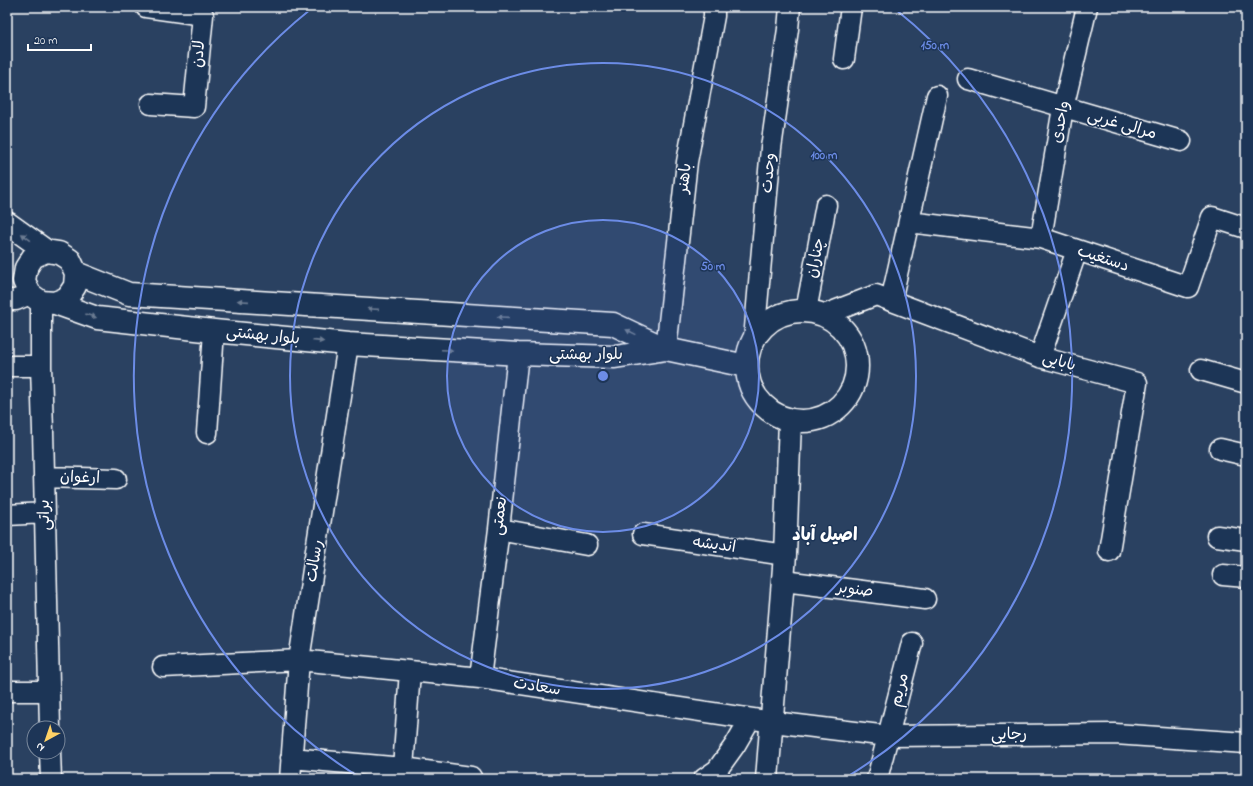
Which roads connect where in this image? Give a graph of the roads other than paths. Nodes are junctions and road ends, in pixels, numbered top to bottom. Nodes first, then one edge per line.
1 (146, 7) edge
2 (714, 7) edge
3 (790, 7) edge
4 (851, 7) edge
5 (1087, 7) edge
6 (844, 59) dead end
7 (968, 79) dead end
8 (937, 96) dead end
9 (151, 104) dead end
10 (1063, 108) junction
11 (1182, 141) dead end
12 (826, 205) dead end
13 (909, 222) junction
14 (7, 223) edge
15 (1246, 228) edge
16 (1040, 238) junction
17 (1077, 250) junction
18 (46, 251) junction
19 (7, 268) edge
20 (76, 273) junction
21 (37, 295) junction
22 (7, 300) edge
23 (891, 301) junction
24 (815, 313) junction
25 (214, 331) junction
26 (754, 339) junction
27 (348, 344) junction
28 (666, 350) junction
29 (518, 354) junction
30 (1040, 357) junction
31 (7, 366) edge
32 (41, 366) junction
33 (746, 366) junction
34 (1201, 370) dead end
35 (1246, 383) edge
36 (790, 420) junction
37 (207, 433) dead end
38 (1220, 450) dead end
39 (1246, 455) edge
40 (44, 477) junction
41 (116, 479) dead end
42 (45, 513) junction
43 (7, 515) edge
44 (499, 529) junction
45 (643, 534) dead end
46 (1217, 536) dead end
47 (1246, 540) edge
48 (587, 545) dead end
49 (1109, 551) dead end
50 (786, 556) junction
51 (1224, 574) dead end
52 (1246, 577) edge
53 (784, 581) junction
54 (926, 599) dead end
55 (912, 643) dead end
56 (299, 660) junction
57 (162, 667) dead end
58 (410, 671) junction
59 (480, 678) junction
60 (7, 691) edge
61 (49, 691) junction
62 (750, 719) junction
63 (50, 720) edge
64 (773, 722) junction
65 (888, 736) junction
66 (1246, 743) edge
67 (291, 758) junction
68 (50, 760) edge
69 (403, 768) junction
70 (471, 778) edge
71 (51, 779) edge
72 (290, 779) edge
73 (704, 779) edge
74 (767, 779) edge
75 (876, 779) edge

1 - 9 street, لادن
2 - 28 street, باهنر
3 - 26 street, وحدت
4 - 6 street
5 - 10 street, واحدی
7 - 10 street, مرالی غربی
8 - 13 street
10 - 11 street, مرالی غربی
10 - 16 street, واحدی
12 - 24 street, چناران
13 - 16 street, دستغیب
13 - 23 street
18 -> 14 main road
15 - 17 street, دستغیب
16 - 17 street, دستغیب
17 - 30 street
18 - 20 main road
18 - 21 main road
19 - 21 main road, بلوار بهشتی
20 - 21 main road
28 -> 20 main road, بلوار بهشتی
21 - 22 street
21 -> 25 main road, بلوار بهشتی
21 - 32 street, براتی
23 - 24 street, بابایی
23 - 30 street, بابایی
24 - 26 main road
24 - 36 main road
25 -> 27 main road, بلوار بهشتی
25 - 37 street
26 - 33 main road
27 -> 29 main road, بلوار بهشتی
27 - 56 street, رسالت
28 - 29 main road, بلوار بهشتی
28 - 33 main road
29 - 44 street, نعمتی
30 - 49 street, بابایی
31 - 32 street
32 - 40 street, براتی
33 - 36 main road
34 - 35 street
36 - 50 main road
38 - 39 street
40 - 41 street, ارغوان
40 - 42 street, براتی
42 - 43 street
42 - 61 street, براتی
44 - 48 street
44 - 59 street, نعمتی
45 - 50 street, اندیشه
46 - 47 street
50 - 53 main road
51 - 52 street
53 - 54 street, صنوبر
53 - 64 main road
55 - 65 street, مریم
56 - 57 street, سعادت
56 - 58 street, سعادت
56 - 67 street, رسالت
58 - 59 street, سعادت
58 - 69 street
59 - 62 street, سعادت
60 - 61 street
61 - 63 street, براتی
62 - 64 street, سعادت
62 - 73 street
64 - 65 street, رجایی
64 - 74 main road
65 - 66 street, رجایی
65 - 75 street, مریم
67 - 69 street
67 - 72 street, رسالت
68 - 71 street
69 - 70 street

